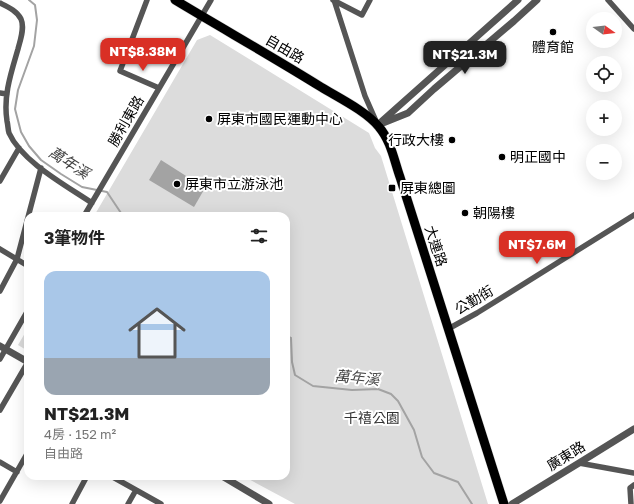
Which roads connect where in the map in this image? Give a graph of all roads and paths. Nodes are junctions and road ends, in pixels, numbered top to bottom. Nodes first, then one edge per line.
1 (147, 0) edge
2 (175, 0) edge
3 (211, 0) edge
4 (334, 0) edge
5 (370, 0) edge
6 (518, 0) edge
7 (537, 0) edge
8 (608, 0) edge
9 (0, 3) edge
10 (201, 16) junction
11 (634, 30) edge
12 (159, 88) junction
13 (0, 93) edge
14 (7, 94) junction
15 (378, 125) junction
16 (19, 148) junction
17 (41, 168) junction
18 (0, 181) edge
19 (92, 203) junction
20 (29, 212) edge
21 (86, 212) edge
22 (634, 215) edge
23 (24, 232) edge
24 (0, 249) edge
25 (17, 259) junction
26 (24, 263) edge
27 (0, 291) edge
28 (24, 316) edge
29 (448, 330) junction
30 (3, 348) edge
31 (0, 359) edge
32 (24, 360) edge
33 (24, 369) edge
34 (0, 410) edge
35 (634, 429) edge
36 (24, 459) edge
37 (0, 462) edge
38 (579, 463) junction
39 (17, 472) junction
40 (634, 473) edge
41 (85, 480) edge
42 (118, 480) edge
43 (229, 480) edge
44 (634, 485) edge
45 (136, 490) junction
46 (0, 501) edge
47 (72, 504) edge
48 (128, 504) edge
49 (161, 504) edge
50 (269, 504) edge
51 (504, 504) edge
52 (512, 504) edge
53 (631, 504) edge

1 - 12 street
2 - 10 main road, 自由路
3 - 10 street, 勝利東路
4 - 5 street, 大連路
4 - 15 street, 大連路
6 - 15 street
7 - 15 street
8 - 11 street
9 - 14 street
10 - 12 street, 勝利東路
10 - 15 main road, 自由路
12 - 19 street, 勝利東路
13 - 14 street
14 - 16 street
15 - 29 main road, 大連路
16 - 17 street
16 - 18 street
17 - 19 street
17 - 20 street
19 - 21 street
22 - 29 street, 公勤街
23 - 25 street
24 - 25 street
25 - 26 street
25 - 27 street
28 - 30 street
29 - 51 main road, 大連路
30 - 31 street
30 - 32 street
33 - 34 street
35 - 38 street, 廣東路
36 - 39 street
37 - 39 street
38 - 40 street
38 - 52 street, 廣東路
39 - 46 street
41 - 47 street
42 - 45 street
43 - 50 street
44 - 53 street
45 - 48 street
45 - 49 street

